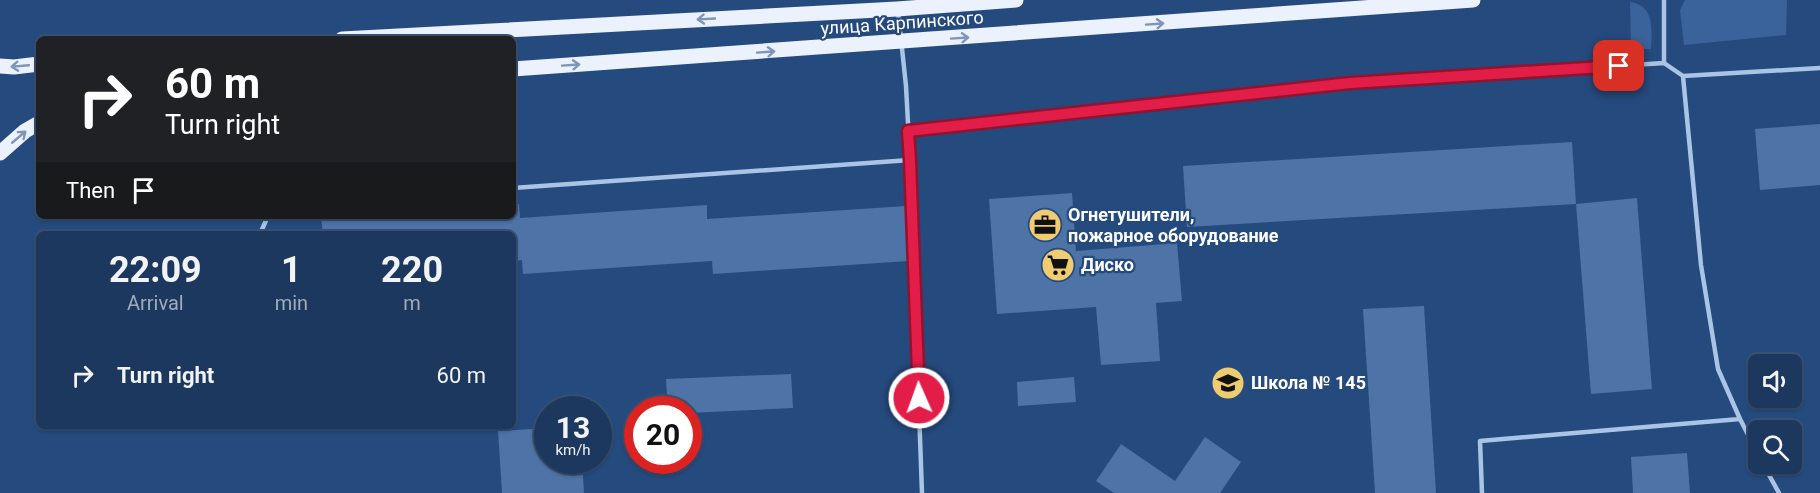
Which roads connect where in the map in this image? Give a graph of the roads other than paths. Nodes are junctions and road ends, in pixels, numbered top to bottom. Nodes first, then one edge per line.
1 (1016, 0) edge
2 (1473, 0) edge
3 (1664, 0) edge
4 (897, 9) junction
5 (398, 36) edge
6 (901, 42) junction
7 (1664, 63) junction
8 (36, 64) edge
9 (0, 66) edge
10 (1820, 68) edge
11 (516, 69) edge
12 (1683, 76) junction
13 (36, 125) edge
14 (908, 131) junction
15 (0, 153) edge
16 (910, 160) junction
17 (516, 188) edge
18 (1740, 419) junction
19 (1748, 434) edge
20 (1769, 474) edge
21 (922, 493) edge
22 (1482, 493) edge
23 (1779, 493) edge

1 - 4 main road, улица Карпинского
6 -> 2 main road, улица Карпинского
3 - 7 lane
4 -> 5 main road, улица Карпинского
4 - 6 lane
11 -> 6 main road, улица Карпинского
6 - 14 lane
7 - 12 lane
7 - 14 lane
8 -> 9 main road
10 - 12 lane
12 - 18 lane
15 -> 13 main road
14 - 16 lane
16 - 17 lane
16 - 21 lane
18 - 19 lane
18 - 22 lane
20 - 23 lane

